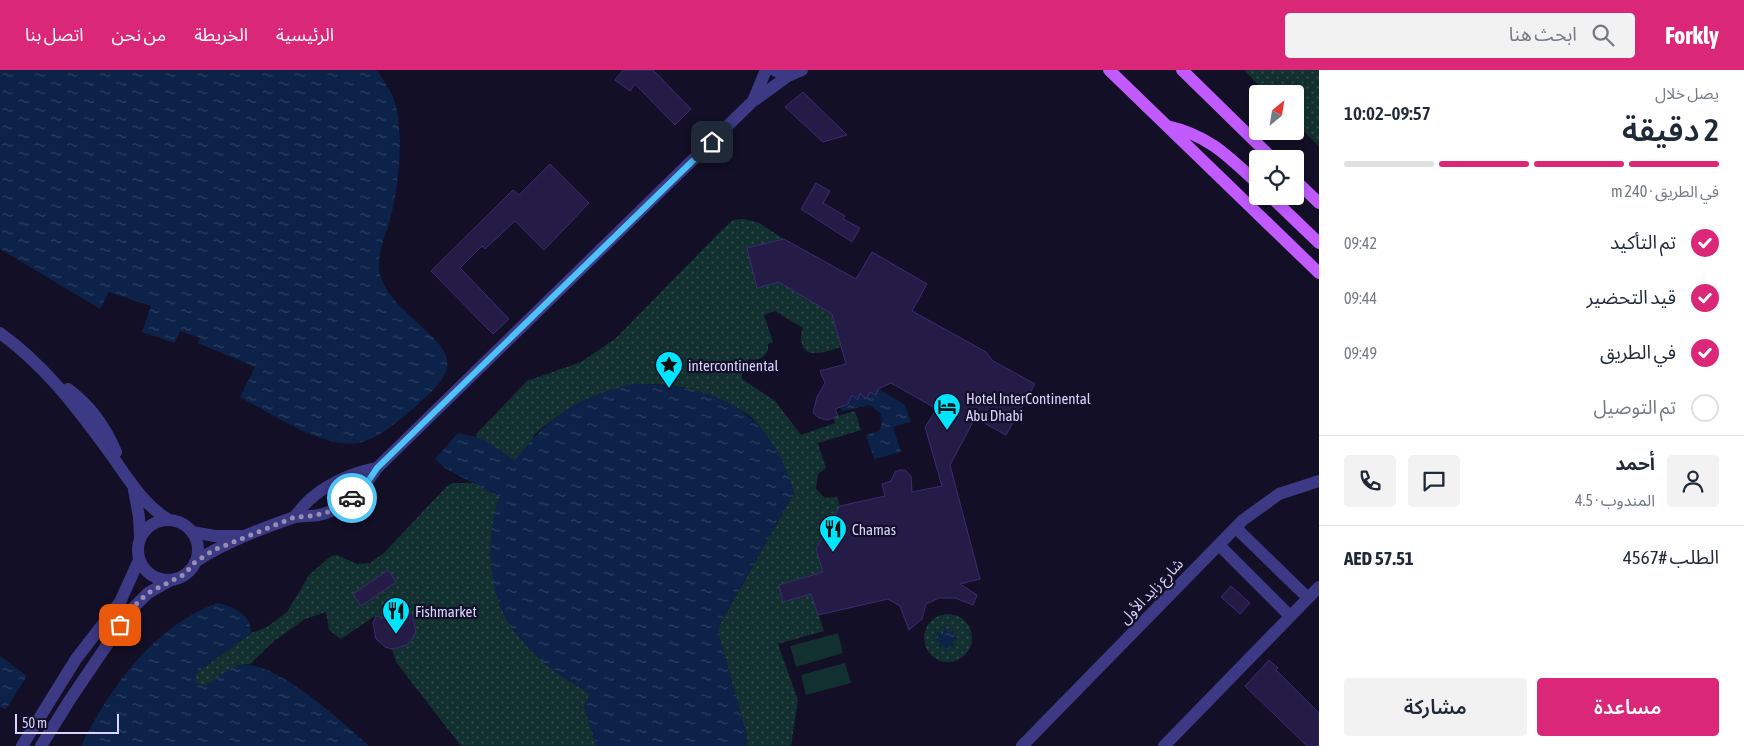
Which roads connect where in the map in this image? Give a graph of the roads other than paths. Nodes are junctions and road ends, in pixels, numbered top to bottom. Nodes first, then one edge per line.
1 (766, 70) edge
2 (774, 70) edge
3 (802, 70) edge
4 (1109, 70) edge
5 (1182, 70) edge
6 (788, 76) junction
7 (753, 101) junction
8 (1167, 126) junction
9 (1264, 150) edge
10 (1249, 176) edge
11 (1304, 189) edge
12 (1319, 203) edge
13 (1279, 205) edge
14 (1319, 243) edge
15 (1319, 273) edge
16 (0, 333) edge
17 (1319, 481) edge
18 (133, 488) junction
19 (169, 520) junction
20 (1236, 528) junction
21 (192, 532) junction
22 (249, 536) junction
23 (140, 537) junction
24 (1219, 545) junction
25 (139, 560) junction
26 (195, 562) junction
27 (171, 580) junction
28 (1319, 587) edge
29 (1308, 598) junction
30 (1290, 616) junction
31 (22, 746) edge
32 (41, 746) edge
33 (1022, 746) edge
34 (1164, 746) edge

1 - 7 street
2 - 6 street
3 - 6 street
4 - 8 main road
5 - 9 main road
6 - 7 street
7 - 22 street
8 - 10 main road
8 - 15 main road
11 - 12 main road
13 - 14 main road
16 - 18 street
17 - 20 street, شارع زايد الأول
18 - 19 street
18 - 23 street
19 - 21 street
19 - 23 street
20 - 24 street, شارع زايد الأول
20 - 29 street
21 - 22 street
21 - 26 street
22 - 26 street
23 - 25 street
24 - 30 street
24 - 33 street, شارع زايد الأول
25 - 27 street
25 - 31 street
26 - 27 street
27 - 32 street
28 - 29 street
29 - 30 street
30 - 34 street

